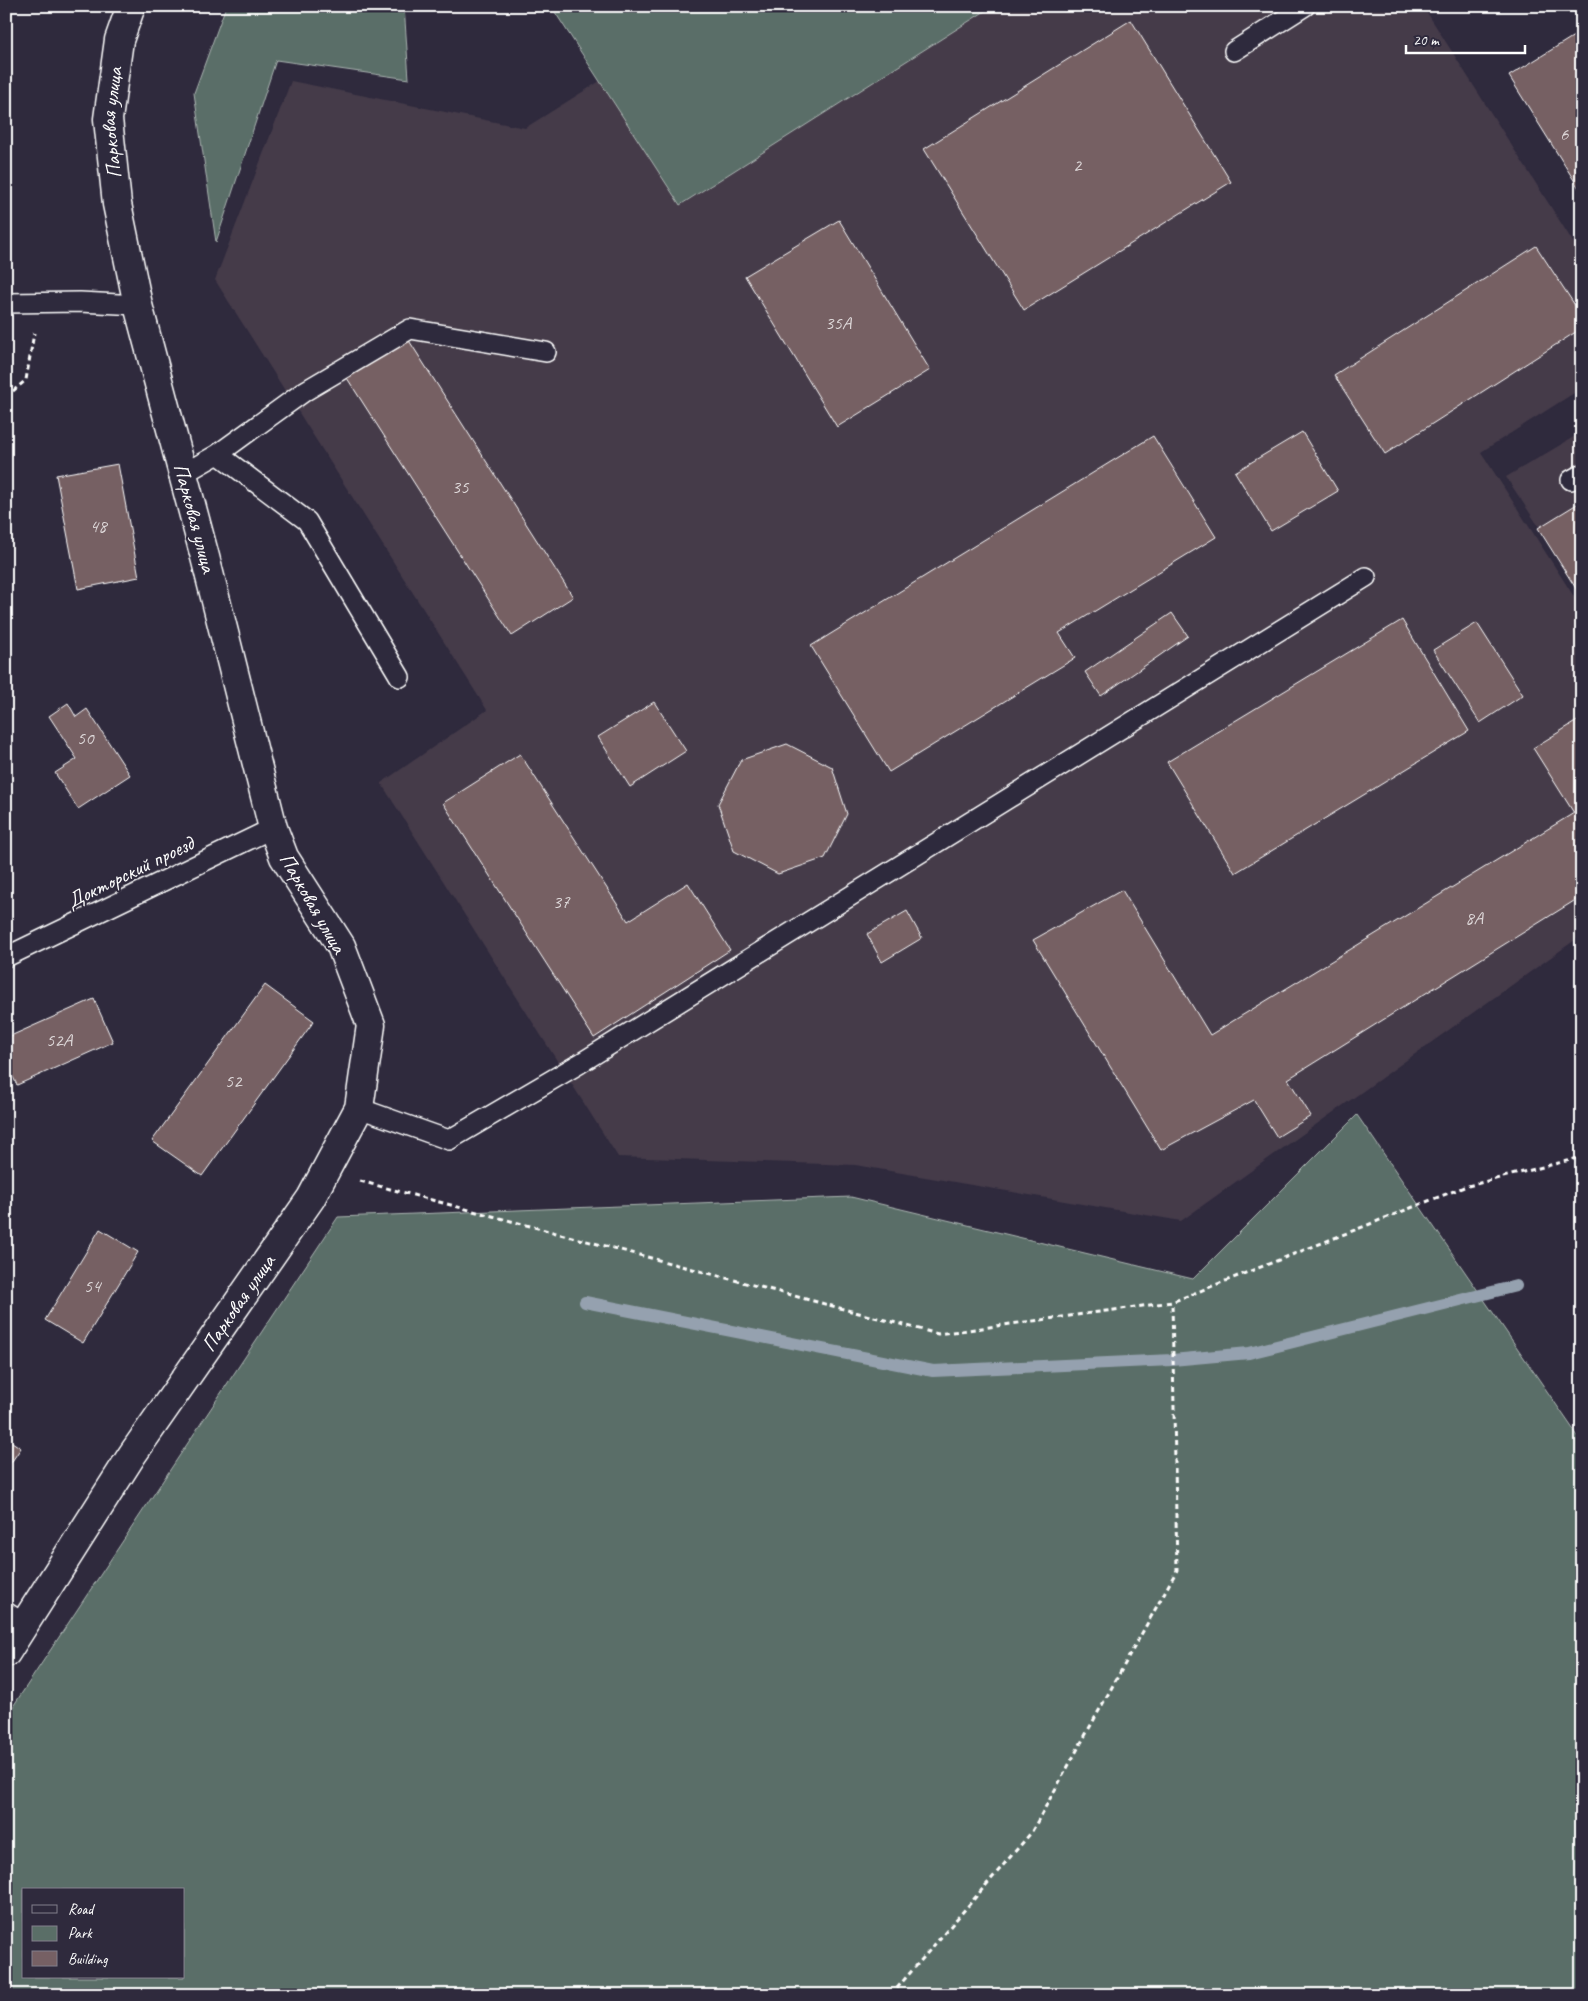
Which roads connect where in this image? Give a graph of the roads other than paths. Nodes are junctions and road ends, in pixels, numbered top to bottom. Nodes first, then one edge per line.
1 (131, 6) edge
2 (1305, 6) edge
3 (1234, 51) dead end
4 (6, 303) edge
5 (138, 305) junction
6 (546, 352) dead end
7 (218, 454) junction
8 (183, 474) junction
9 (1366, 577) dead end
10 (400, 677) dead end
11 (273, 828) junction
12 (6, 957) edge
13 (358, 1108) junction
14 (16, 1618) edge
15 (6, 1653) edge

1 - 5 street, Парковая улица
2 - 3 lane
4 - 5 lane
5 - 8 street, Парковая улица
6 - 7 lane
7 - 8 lane
7 - 10 lane
8 - 11 street, Парковая улица
9 - 13 lane
11 - 12 lane, Докторский проезд
11 - 13 street, Парковая улица
13 - 14 street, Парковая улица
14 - 15 street, Парковая улица

